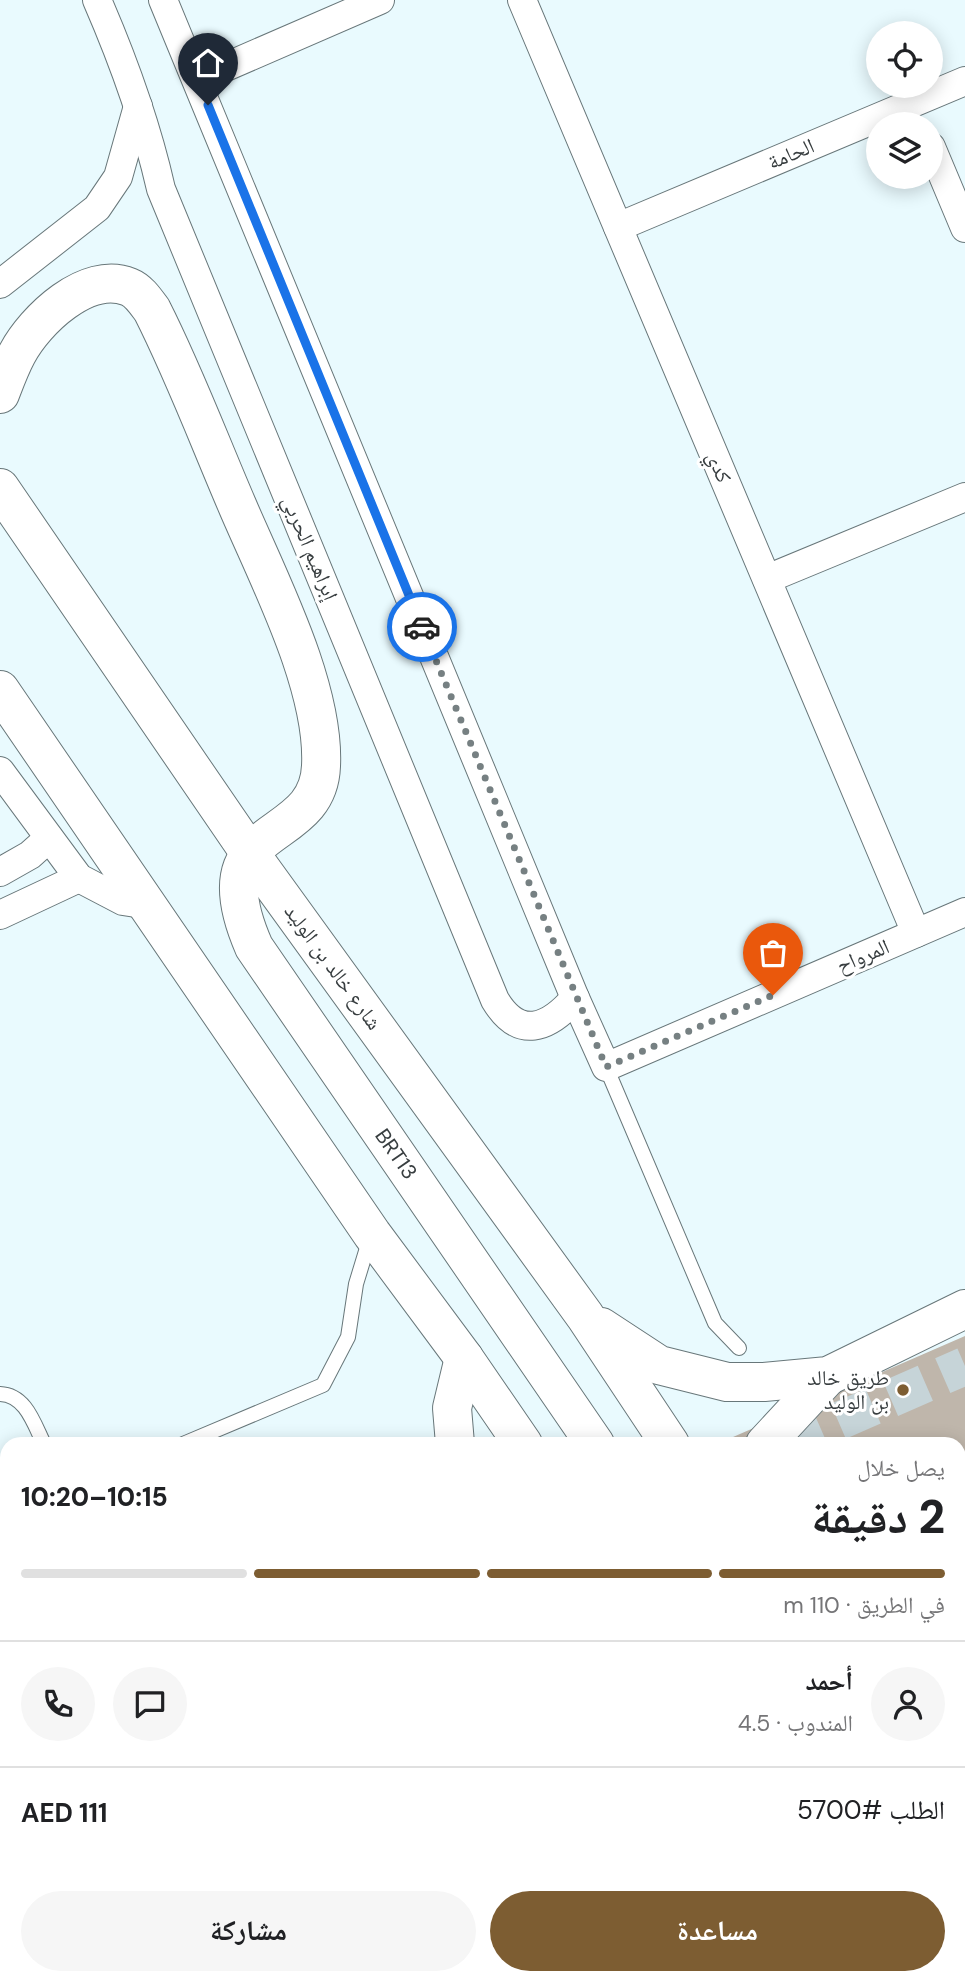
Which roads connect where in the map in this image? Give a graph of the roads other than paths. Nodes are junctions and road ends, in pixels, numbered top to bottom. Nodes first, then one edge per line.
1 (97, 0) edge
2 (163, 0) edge
3 (380, 0) edge
4 (522, 0) edge
5 (198, 79) junction
6 (965, 81) edge
7 (138, 106) junction
8 (920, 112) edge
9 (866, 133) edge
10 (943, 176) edge
11 (618, 227) junction
12 (965, 228) edge
13 (0, 284) edge
14 (0, 394) edge
15 (0, 488) edge
16 (965, 497) edge
17 (767, 579) junction
18 (0, 690) edge
19 (0, 771) edge
20 (49, 838) junction
21 (249, 852) junction
22 (0, 872) edge
23 (79, 877) junction
24 (149, 905) junction
25 (965, 912) edge
26 (0, 915) edge
27 (916, 933) junction
28 (575, 998) junction
29 (606, 1067) junction
30 (372, 1234) junction
31 (965, 1309) edge
32 (585, 1316) junction
33 (739, 1348) dead end
34 (464, 1358) junction
35 (828, 1376) junction
36 (0, 1394) edge
37 (41, 1437) edge
38 (200, 1437) edge
39 (454, 1437) edge
40 (518, 1437) edge
41 (590, 1437) edge
42 (665, 1437) edge
43 (771, 1437) edge

1 - 7 street, إبراهيم الحربي
2 - 5 street
3 - 5 street
4 - 11 street, كدي
5 - 28 street
6 - 8 street, الحامة
7 - 13 street
7 - 28 street, إبراهيم الحربي
9 - 11 street, الحامة
10 - 12 street
11 - 17 street, كدي
14 - 21 main road
15 - 21 main road, شارع خالد بن الوليد
16 - 17 street
17 - 27 street, كدي
18 - 24 main road
19 - 20 street
20 - 22 street
20 - 23 street
21 - 32 main road, شارع خالد بن الوليد
21 - 41 main road, BRT13
23 - 24 street
23 - 26 street
24 - 30 main road
25 - 27 street, المرواح
27 - 29 street, المرواح
28 - 29 street
29 - 33 lane
30 - 34 main road
30 - 38 lane
31 - 35 main road
32 - 35 main road
32 - 42 main road, شارع خالد بن الوليد
34 - 39 main road
34 - 40 main road
35 - 43 main road
36 - 37 lane

